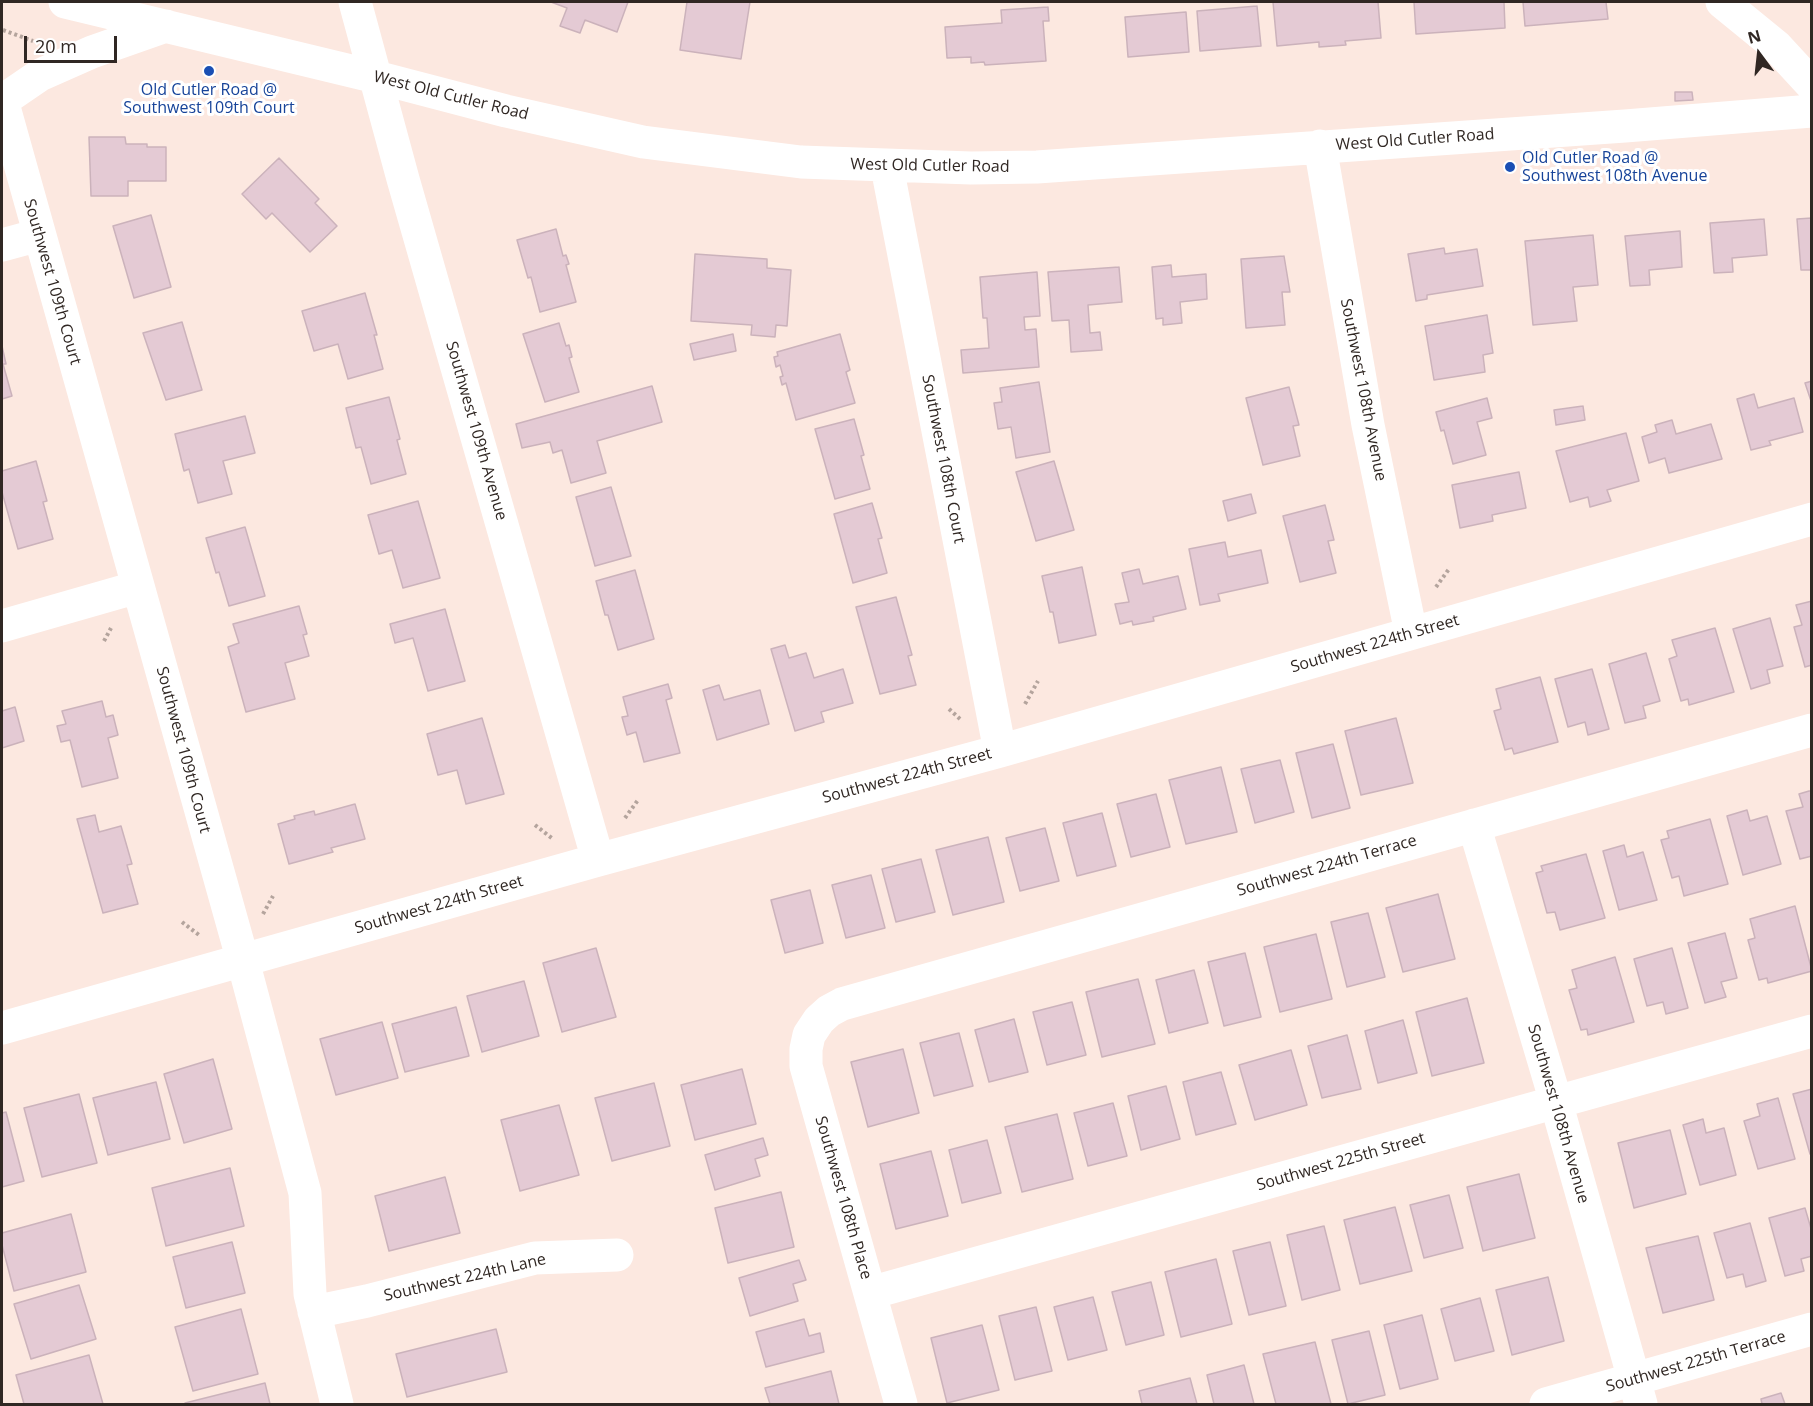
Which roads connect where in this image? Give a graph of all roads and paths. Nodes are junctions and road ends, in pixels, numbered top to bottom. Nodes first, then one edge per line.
1 (65, 2) edge
2 (356, 2) edge
3 (1722, 2) edge
4 (166, 26) junction
5 (3, 30) edge
6 (43, 45) dead end
7 (376, 77) junction
8 (1812, 85) edge
9 (2, 100) edge
10 (1812, 111) edge
11 (1320, 146) junction
12 (887, 167) junction
13 (39, 234) junction
14 (2, 245) edge
15 (1812, 519) edge
16 (1449, 569) dead end
17 (138, 587) junction
18 (1433, 590) dead end
19 (2, 626) edge
20 (1411, 633) junction
21 (1038, 681) dead end
22 (1022, 710) dead end
23 (1812, 730) edge
24 (1000, 751) junction
25 (638, 800) dead end
26 (623, 821) dead end
27 (535, 825) dead end
28 (1474, 825) junction
29 (554, 840) dead end
30 (598, 860) junction
31 (273, 896) dead end
32 (260, 920) dead end
33 (182, 922) dead end
34 (200, 935) dead end
35 (243, 961) junction
36 (842, 1004) joint
37 (2, 1028) edge
38 (1812, 1031) edge
39 (1556, 1102) junction
40 (617, 1255) dead end
41 (870, 1293) junction
42 (314, 1312) junction
43 (1812, 1329) edge
44 (1637, 1392) edge
45 (337, 1404) edge
46 (901, 1404) edge
47 (1546, 1404) edge

1 - 4 street, West Old Cutler Road
2 - 7 street, Southwest 109th Avenue
3 - 8 street
4 - 7 street, West Old Cutler Road
4 - 9 street
5 - 6 path
7 - 12 street, West Old Cutler Road
7 - 30 street, Southwest 109th Avenue
9 - 13 street, Southwest 109th Court
10 - 11 street, West Old Cutler Road
11 - 12 street, West Old Cutler Road
11 - 20 street, Southwest 108th Avenue
12 - 24 street, Southwest 108th Court
13 - 14 street
13 - 17 street, Southwest 109th Court
15 - 20 street, Southwest 224th Street
16 - 18 path
17 - 19 street
17 - 35 street, Southwest 109th Court
20 - 24 street, Southwest 224th Street
21 - 22 path
23 - 28 street, Southwest 224th Terrace
24 - 30 street, Southwest 224th Street
25 - 26 path
27 - 29 path
28 - 36 street, Southwest 224th Terrace
28 - 39 street, Southwest 108th Avenue
30 - 35 street, Southwest 224th Street
31 - 32 path
33 - 34 path
35 - 37 street, Southwest 224th Street
35 - 42 street, Southwest 109th Court
36 - 41 street, Southwest 108th Place
38 - 39 street, Southwest 225th Street
39 - 41 street, Southwest 225th Street
39 - 44 street, Southwest 108th Avenue
40 - 42 street, Southwest 224th Lane
41 - 46 street, Southwest 108th Place
42 - 45 street, Southwest 109th Court
43 - 44 street, Southwest 225th Terrace
44 - 47 street, Southwest 225th Terrace

